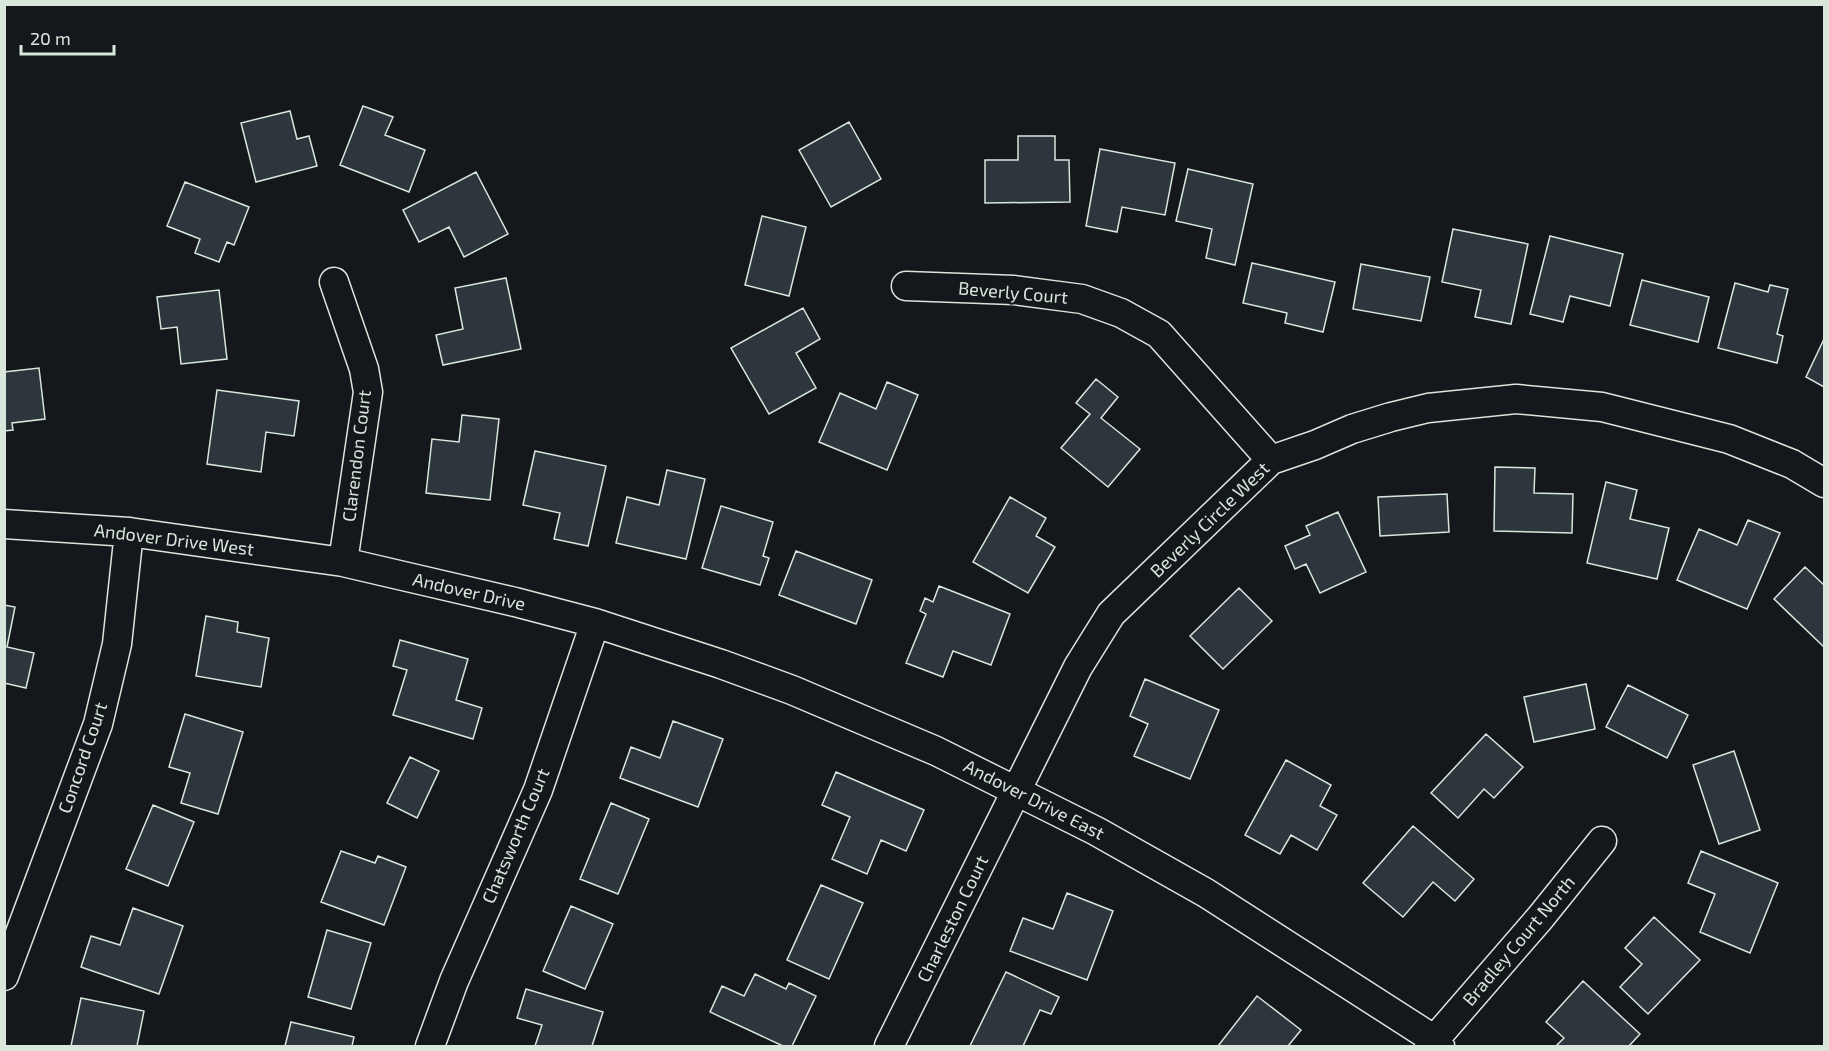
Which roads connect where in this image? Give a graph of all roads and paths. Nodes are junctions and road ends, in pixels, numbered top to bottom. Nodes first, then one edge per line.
1 (334, 282) dead end
2 (906, 286) dead end
3 (1271, 460) junction
4 (1824, 483) edge
5 (4, 524) edge
6 (129, 532) junction
7 (343, 562) junction
8 (594, 623) junction
9 (1016, 791) junction
10 (1602, 841) dead end
11 (4, 976) edge
12 (1435, 1044) edge
13 (430, 1047) edge
14 (890, 1047) edge

1 - 7 street, Clarendon Court
2 - 3 street, Beverly Court
3 - 4 street, Beverly Circle West
3 - 9 street, Beverly Circle West
5 - 6 street, Andover Drive West
6 - 7 street, Andover Drive West
6 - 11 street, Concord Court
7 - 8 street, Andover Drive
8 - 9 street, Andover Drive East
8 - 13 street, Chatsworth Court
9 - 12 street, Andover Drive East
9 - 14 street, Charleston Court
10 - 12 street, Bradley Court North

